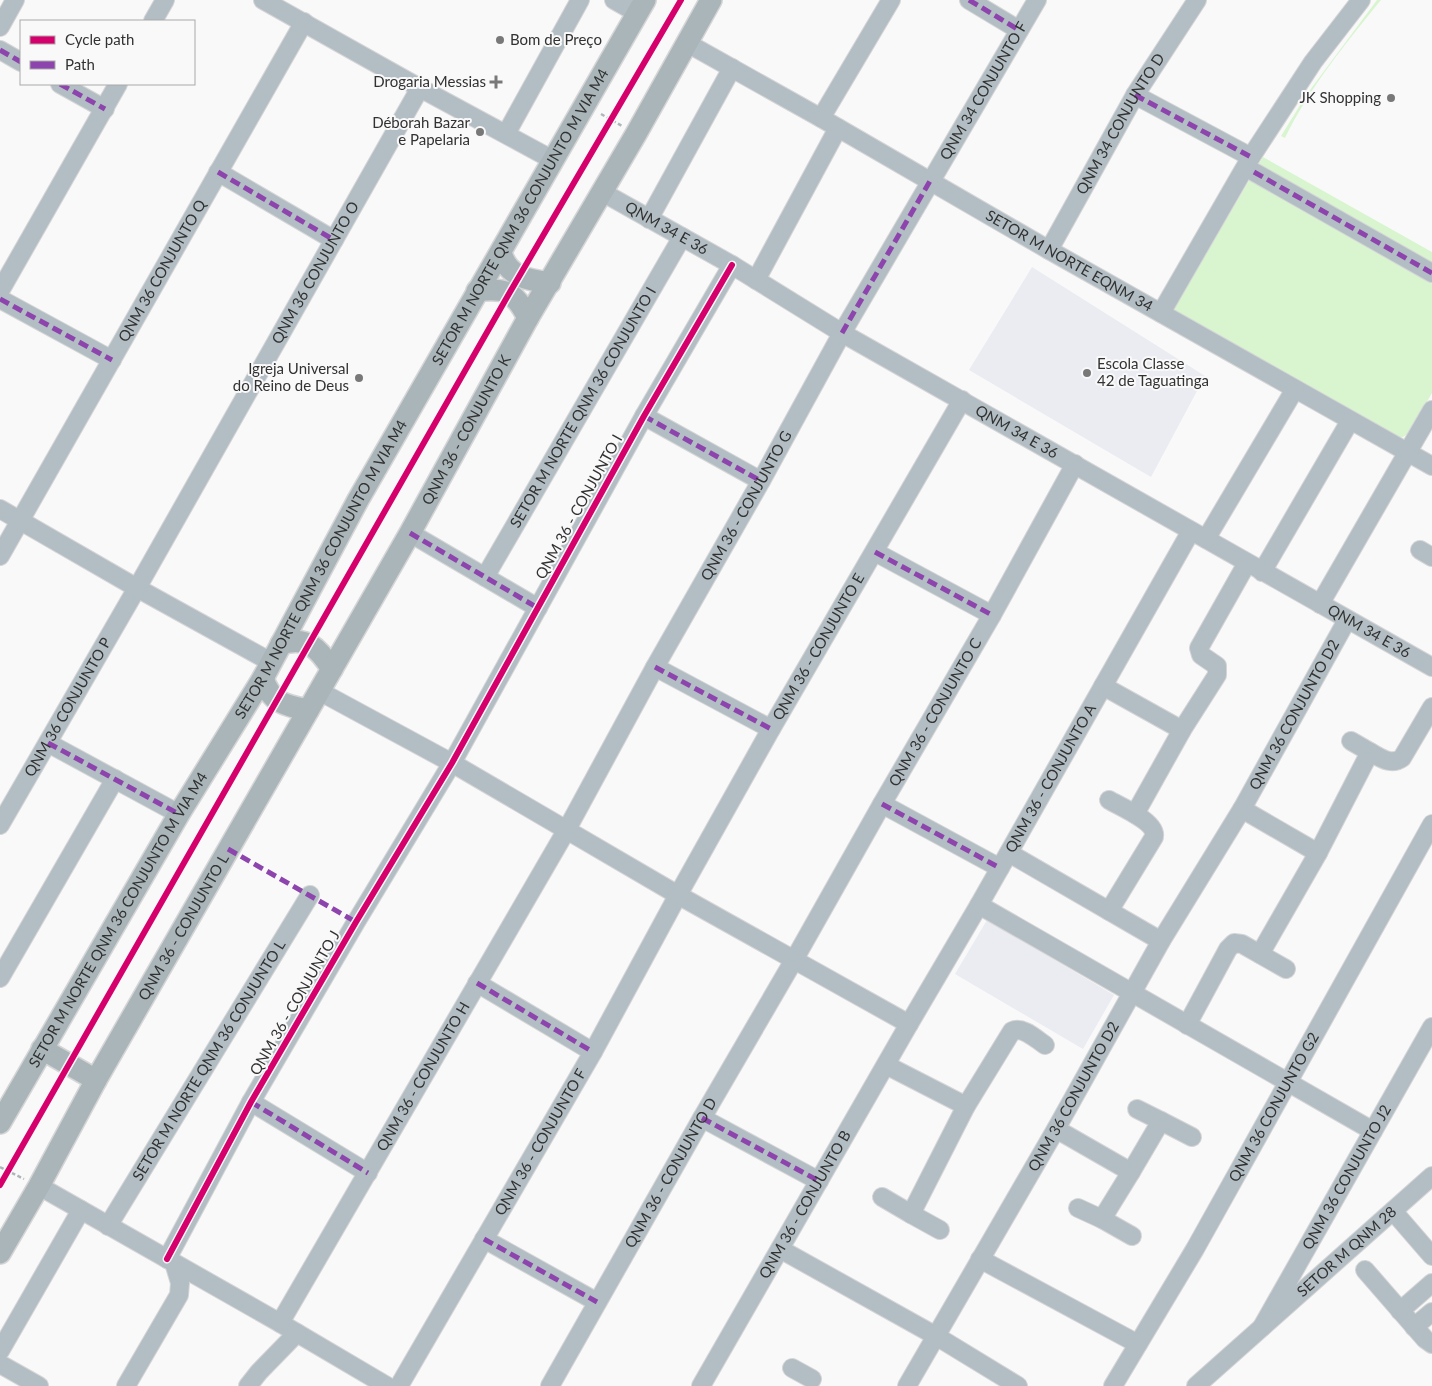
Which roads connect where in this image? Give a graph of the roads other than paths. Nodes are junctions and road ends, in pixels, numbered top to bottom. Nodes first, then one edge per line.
1 (15, 0) edge
2 (165, 0) edge
3 (263, 0) edge
4 (580, 0) edge
5 (614, 0) edge
6 (711, 0) edge
7 (891, 0) edge
8 (968, 0) edge
9 (1037, 0) edge
10 (1197, 0) edge
11 (1361, 0) edge
12 (641, 6) edge
13 (154, 20) edge
14 (304, 22) junction
15 (0, 27) edge
16 (1019, 30) junction
17 (687, 43) junction
18 (0, 50) edge
19 (20, 61) edge
20 (732, 68) junction
21 (62, 85) edge
22 (117, 85) edge
23 (420, 88) junction
24 (1135, 95) junction
25 (104, 109) junction
26 (821, 118) junction
27 (838, 128) junction
28 (506, 134) junction
29 (553, 160) junction
30 (1253, 164) junction
31 (218, 172) junction
32 (930, 181) junction
33 (602, 192) junction
34 (649, 219) junction
35 (682, 237) junction
36 (334, 240) junction
37 (1049, 250) junction
38 (501, 252) junction
39 (732, 265) junction
40 (1432, 273) edge
41 (756, 280) junction
42 (550, 284) junction
43 (0, 291) edge
44 (477, 291) junction
45 (0, 299) edge
46 (1161, 313) junction
47 (528, 318) junction
48 (842, 333) junction
49 (112, 360) junction
50 (1295, 389) junction
51 (962, 400) junction
52 (1432, 410) edge
53 (644, 416) junction
54 (1350, 420) junction
55 (1407, 454) junction
56 (1074, 464) junction
57 (1432, 466) edge
58 (761, 481) junction
59 (0, 508) edge
60 (20, 520) junction
61 (410, 533) junction
62 (1199, 535) junction
63 (875, 552) junction
64 (0, 556) edge
65 (1255, 567) junction
66 (485, 577) junction
67 (137, 588) junction
68 (1320, 604) junction
69 (538, 608) junction
70 (992, 615) junction
71 (1347, 620) junction
72 (272, 661) junction
73 (655, 667) junction
74 (1432, 667) edge
75 (332, 669) junction
76 (1104, 686) junction
77 (319, 691) junction
78 (1432, 707) edge
79 (308, 710) junction
80 (771, 729) junction
81 (1182, 730) junction
82 (1351, 741) dead end
83 (48, 743) junction
84 (1370, 752) junction
85 (452, 763) junction
86 (115, 779) junction
87 (1110, 800) dead end
88 (882, 804) junction
89 (1242, 809) junction
90 (179, 814) junction
91 (1135, 814) junction
92 (1432, 824) edge
93 (0, 825) edge
94 (566, 830) junction
95 (1318, 853) junction
96 (1004, 861) junction
97 (678, 895) junction
98 (310, 896) dead end
99 (979, 905) junction
100 (1109, 911) junction
101 (1161, 941) junction
102 (1260, 954) junction
103 (794, 960) junction
104 (1286, 969) dead end
105 (0, 978) edge
106 (477, 984) junction
107 (1132, 993) junction
108 (909, 1024) junction
109 (1187, 1025) junction
110 (1432, 1027) edge
111 (1045, 1045) dead end
112 (42, 1049) junction
113 (593, 1052) junction
114 (886, 1065) junction
115 (96, 1080) junction
116 (1288, 1082) junction
117 (251, 1102) junction
118 (966, 1106) junction
119 (1137, 1109) dead end
120 (702, 1118) junction
121 (1161, 1121) junction
122 (0, 1123) edge
123 (1056, 1129) junction
124 (1373, 1131) junction
125 (1192, 1137) dead end
126 (368, 1172) junction
127 (1131, 1172) junction
128 (1432, 1176) edge
129 (819, 1181) junction
130 (39, 1186) junction
131 (882, 1197) dead end
132 (1078, 1208) dead end
133 (81, 1210) junction
134 (1392, 1211) junction
135 (911, 1214) junction
136 (1102, 1219) junction
137 (108, 1226) junction
138 (940, 1230) dead end
139 (1132, 1236) dead end
140 (484, 1239) junction
141 (780, 1249) junction
142 (0, 1253) edge
143 (1432, 1256) edge
144 (980, 1259) junction
145 (170, 1261) junction
146 (1365, 1270) dead end
147 (1432, 1282) edge
148 (597, 1302) junction
149 (1400, 1311) junction
150 (1432, 1312) edge
151 (280, 1323) junction
152 (1262, 1326) junction
153 (1414, 1327) junction
154 (297, 1333) junction
155 (936, 1336) junction
156 (1138, 1344) junction
157 (1432, 1344) edge
158 (0, 1351) edge
159 (0, 1364) edge
160 (792, 1368) dead end
161 (29, 1384) edge
162 (815, 1384) edge
163 (704, 1385) edge
164 (126, 1386) edge
165 (248, 1386) edge
166 (387, 1386) edge
167 (399, 1386) edge
168 (550, 1386) edge
169 (907, 1386) edge
170 (1018, 1386) edge
171 (1113, 1386) edge
172 (1196, 1386) edge

1 - 15 street
2 - 13 street
3 - 14 street
4 - 28 street
5 - 12 street
6 - 17 main road, QNM 36 - CONJUNTO K
7 - 26 street
8 - 16 street
9 - 16 street, QNM 34 CONJUNTO F
10 - 24 street, QNM 34 CONJUNTO D
11 - 30 street
12 - 29 main road, SETOR M NORTE QNM 36 CONJUNTO M VIA M4
14 - 23 street
14 - 31 street, QNM 36 CONJUNTO Q
16 - 32 street, QNM 34 CONJUNTO F
17 - 20 street, SETOR M NORTE EQNM 34
17 - 33 main road, QNM 36 - CONJUNTO K
18 - 19 street
20 - 26 street, SETOR M NORTE EQNM 34
20 - 34 street
21 - 25 street
22 - 25 street
23 - 28 street
23 - 36 street, QNM 36 CONJUNTO O
24 - 30 street
24 - 37 street, QNM 34 CONJUNTO D
25 - 43 street
26 - 27 street, SETOR M NORTE EQNM 34
27 - 32 street, SETOR M NORTE EQNM 34
27 - 41 street
28 - 29 street
29 - 38 main road, SETOR M NORTE QNM 36 CONJUNTO M VIA M4
30 - 40 street
30 - 46 street
31 - 36 street
31 - 49 street, QNM 36 CONJUNTO Q
32 - 37 street, SETOR M NORTE EQNM 34
32 - 48 street, QNM 36 - CONJUNTO G
33 - 34 street, QNM 34 E 36
33 - 42 main road, QNM 36 - CONJUNTO K
34 - 35 street, QNM 34 E 36
35 - 39 street, QNM 34 E 36
35 - 66 street, SETOR M NORTE QNM 36 CONJUNTO I
36 - 67 street, QNM 36 CONJUNTO O
37 - 46 street, SETOR M NORTE EQNM 34
38 - 42 main road
38 - 44 main road, SETOR M NORTE QNM 36 CONJUNTO M VIA M4
39 - 41 street, QNM 34 E 36
39 - 53 street, QNM 36 - CONJUNTO I
41 - 48 street, QNM 34 E 36
42 - 47 main road, QNM 36 - CONJUNTO K
44 - 47 main road
44 - 72 main road, SETOR M NORTE QNM 36 CONJUNTO M VIA M4
45 - 49 street
46 - 50 street, SETOR M NORTE EQNM 34
47 - 61 main road, QNM 36 - CONJUNTO K
48 - 51 street, QNM 34 E 36
48 - 58 street, QNM 36 - CONJUNTO G
49 - 60 street, QNM 36 CONJUNTO Q
50 - 54 street, SETOR M NORTE EQNM 34
50 - 62 street, QNM 36 - CONJUNTO A
51 - 56 street, QNM 34 E 36
51 - 63 street, QNM 36 - CONJUNTO E
52 - 55 street
53 - 58 street
53 - 69 street, QNM 36 - CONJUNTO I
54 - 55 street, SETOR M NORTE EQNM 34
54 - 65 street
55 - 57 street, SETOR M NORTE EQNM 34
55 - 68 street
56 - 62 street, QNM 34 E 36
56 - 70 street, QNM 36 - CONJUNTO C
58 - 73 street, QNM 36 - CONJUNTO G
59 - 60 street
60 - 64 street, QNM 36 CONJUNTO Q
60 - 67 street
61 - 66 street
61 - 75 main road, QNM 36 - CONJUNTO K
62 - 65 street, QNM 34 E 36
62 - 76 street, QNM 36 - CONJUNTO A
63 - 70 street
63 - 80 street, QNM 36 - CONJUNTO E
65 - 68 street, QNM 34 E 36
65 - 81 street
66 - 69 street
67 - 72 street
67 - 83 street, QNM 36 CONJUNTO P
68 - 71 street, QNM 34 E 36
69 - 85 street, QNM 36 - CONJUNTO I
70 - 88 street, QNM 36 - CONJUNTO C
71 - 74 street, QNM 34 E 36
71 - 89 street, QNM 36 CONJUNTO D2
72 - 75 main road
72 - 79 main road
72 - 90 main road, SETOR M NORTE QNM 36 CONJUNTO M VIA M4
73 - 80 street
73 - 94 street, QNM 36 - CONJUNTO G
75 - 77 main road, QNM 36 - CONJUNTO L
76 - 81 street
76 - 96 street, QNM 36 - CONJUNTO A
77 - 79 main road, QNM 36 - CONJUNTO L
77 - 85 street
78 - 84 street
79 - 115 main road, QNM 36 - CONJUNTO L
80 - 97 street, QNM 36 - CONJUNTO E
81 - 91 street
82 - 84 street
83 - 86 street
83 - 93 street, QNM 36 CONJUNTO P
84 - 95 street
85 - 94 street
85 - 117 street, QNM 36 - CONJUNTO J
86 - 90 street
86 - 105 street
87 - 91 street
88 - 96 street
88 - 103 street, QNM 36 - CONJUNTO C
89 - 95 street
89 - 101 street, QNM 36 CONJUNTO D2
90 - 112 main road, SETOR M NORTE QNM 36 CONJUNTO M VIA M4
91 - 100 street
92 - 116 street, QNM 36 CONJUNTO G2
94 - 97 street
94 - 106 street, QNM 36 - CONJUNTO H
95 - 102 street
96 - 99 street, QNM 36 - CONJUNTO A
96 - 100 street
97 - 103 street
97 - 113 street, QNM 36 - CONJUNTO F
98 - 137 street, SETOR M NORTE QNM 36 CONJUNTO L
99 - 107 street
99 - 108 street, QNM 36 - CONJUNTO A
100 - 101 street
101 - 107 street, QNM 36 CONJUNTO D2
102 - 104 street
102 - 109 street
103 - 108 street
103 - 120 street, QNM 36 - CONJUNTO D
106 - 113 street
106 - 126 street, QNM 36 - CONJUNTO H
107 - 109 street
107 - 123 street, QNM 36 CONJUNTO D2
108 - 114 street, QNM 36 - CONJUNTO B
109 - 116 street
110 - 124 street, QNM 36 CONJUNTO J2
111 - 118 street
112 - 115 main road
112 - 122 main road, SETOR M NORTE QNM 36 CONJUNTO M VIA M4
113 - 140 street, QNM 36 - CONJUNTO F
114 - 118 street
114 - 129 street, QNM 36 - CONJUNTO B
115 - 130 main road, QNM 36 - CONJUNTO L
116 - 124 street
116 - 156 street, QNM 36 CONJUNTO G2
117 - 126 street
117 - 145 street, QNM 36 - CONJUNTO J
118 - 135 street
119 - 121 street
120 - 129 street
120 - 148 street, QNM 36 - CONJUNTO D
121 - 125 street
121 - 127 street
123 - 127 street
123 - 144 street, QNM 36 CONJUNTO D2
124 - 152 street, QNM 36 CONJUNTO J2
126 - 151 street, QNM 36 - CONJUNTO H
127 - 136 street
128 - 134 street, SETOR M QNM 28
129 - 141 street, QNM 36 - CONJUNTO B
130 - 133 street
130 - 142 main road, QNM 36 - CONJUNTO L
131 - 135 street
132 - 136 street
133 - 137 street
133 - 158 street
134 - 143 street
134 - 152 street, SETOR M QNM 28
135 - 138 street
136 - 139 street
137 - 145 street
140 - 148 street
140 - 167 street, QNM 36 - CONJUNTO F
141 - 155 street
141 - 163 street, QNM 36 - CONJUNTO B
144 - 155 street, QNM 36 CONJUNTO D2
144 - 156 street
145 - 151 street
145 - 164 street
146 - 149 street
147 - 149 street
148 - 168 street, QNM 36 - CONJUNTO D
149 - 153 street
150 - 153 street
151 - 154 street
152 - 172 street, SETOR M QNM 28
153 - 157 street
154 - 165 street
154 - 166 street
155 - 169 street, QNM 36 CONJUNTO D2
155 - 170 street
156 - 171 street, QNM 36 CONJUNTO G2
159 - 161 street
160 - 162 street

